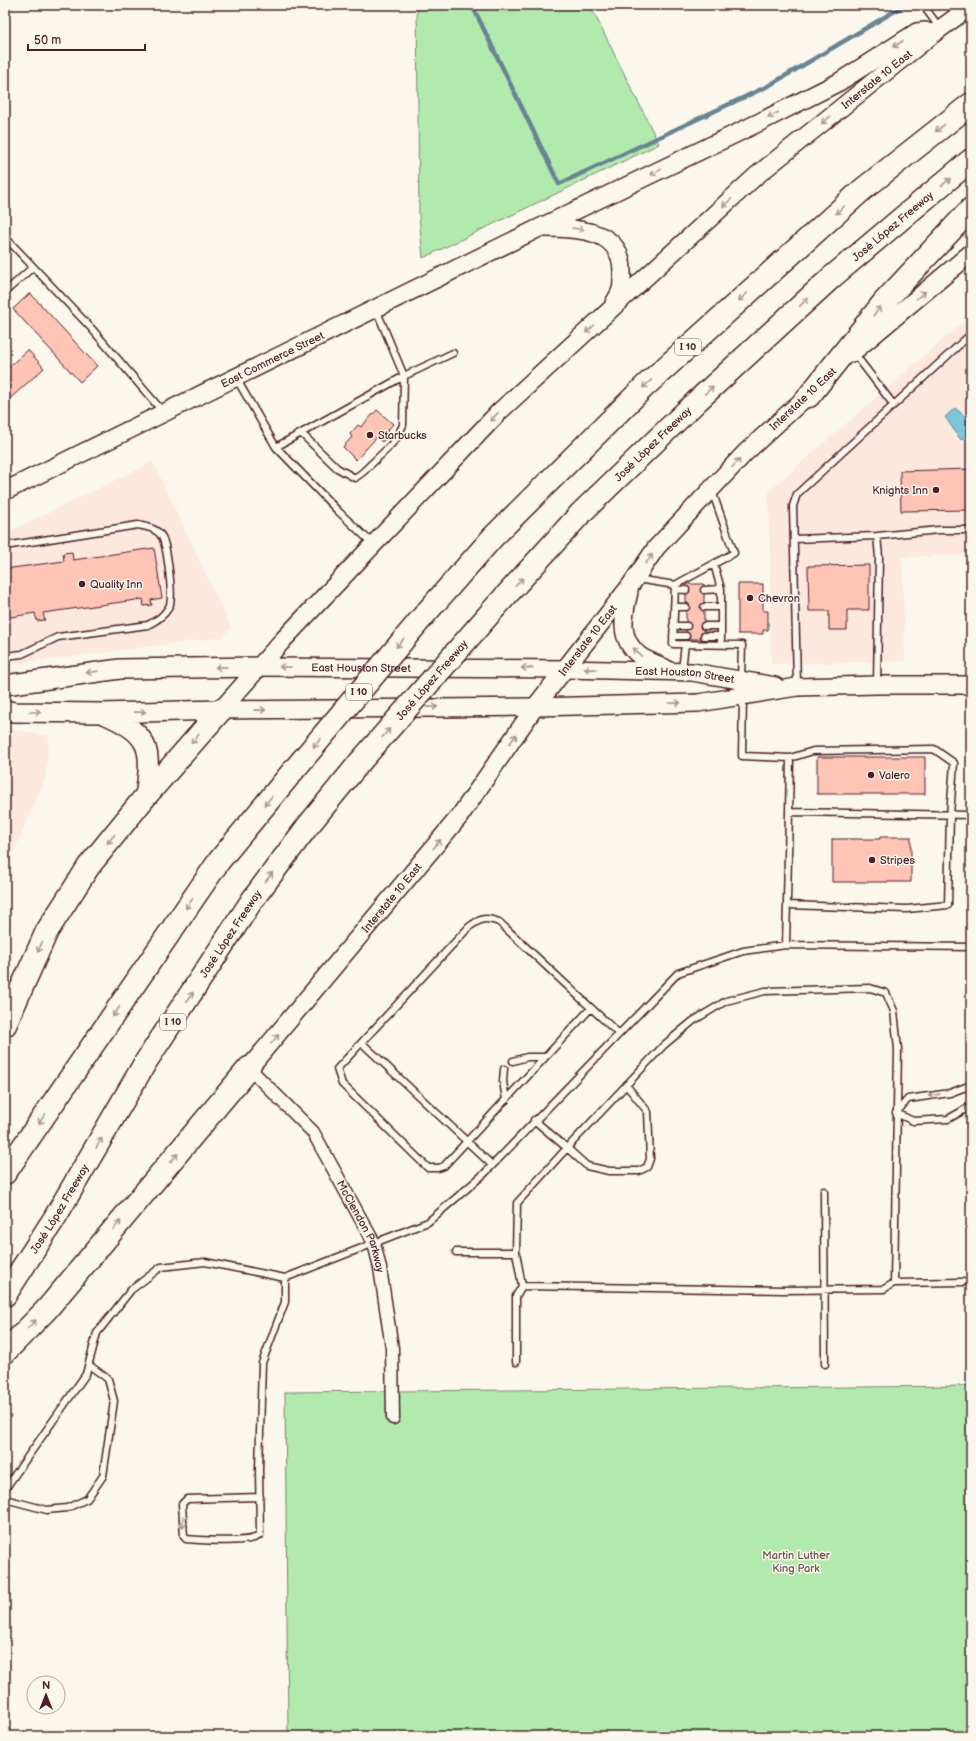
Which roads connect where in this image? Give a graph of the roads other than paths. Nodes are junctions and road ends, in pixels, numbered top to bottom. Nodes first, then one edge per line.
1 (923, 5) edge
2 (971, 6) edge
3 (937, 31) junction
4 (971, 104) edge
5 (971, 160) edge
6 (971, 209) edge
7 (539, 228) junction
8 (5, 237) edge
9 (971, 253) edge
10 (33, 267) junction
11 (5, 292) edge
12 (376, 308) junction
13 (610, 311) junction
14 (971, 334) edge
15 (853, 352) junction
16 (454, 353) dead end
17 (404, 376) junction
18 (235, 377) junction
19 (809, 396) junction
20 (893, 404) junction
21 (164, 413) junction
22 (301, 433) junction
23 (276, 447) junction
24 (712, 489) junction
25 (5, 491) edge
26 (971, 530) edge
27 (877, 536) junction
28 (794, 539) junction
29 (373, 545) junction
30 (5, 546) edge
31 (714, 564) junction
32 (633, 582) junction
33 (675, 587) junction
34 (721, 589) junction
35 (686, 590) dead end
36 (704, 590) dead end
37 (674, 607) junction
38 (686, 607) dead end
39 (704, 607) dead end
40 (721, 607) junction
41 (673, 626) junction
42 (687, 626) dead end
43 (704, 626) dead end
44 (721, 626) junction
45 (673, 636) junction
46 (686, 636) dead end
47 (704, 636) dead end
48 (721, 636) junction
49 (685, 644) junction
50 (721, 644) junction
51 (5, 656) edge
52 (260, 667) junction
53 (566, 669) junction
54 (676, 671) junction
55 (5, 685) edge
56 (877, 685) junction
57 (971, 685) edge
58 (742, 688) junction
59 (793, 688) junction
60 (535, 707) junction
61 (5, 710) edge
62 (221, 710) junction
63 (101, 713) junction
64 (790, 758) junction
65 (145, 797) junction
66 (789, 812) junction
67 (950, 815) junction
68 (971, 815) edge
69 (787, 905) junction
70 (786, 945) junction
71 (971, 947) edge
72 (591, 1008) junction
73 (5, 1025) edge
74 (619, 1034) junction
75 (362, 1044) junction
76 (545, 1058) junction
77 (513, 1061) dead end
78 (249, 1068) junction
79 (504, 1069) dead end
80 (971, 1085) edge
81 (626, 1086) junction
82 (506, 1100) junction
83 (971, 1106) edge
84 (896, 1113) junction
85 (534, 1120) junction
86 (467, 1142) junction
87 (567, 1148) junction
88 (492, 1165) junction
89 (5, 1173) edge
90 (824, 1191) dead end
91 (374, 1243) junction
92 (456, 1252) dead end
93 (516, 1252) junction
94 (285, 1278) junction
95 (964, 1282) dead end
96 (894, 1283) junction
97 (522, 1286) junction
98 (825, 1290) junction
99 (5, 1295) edge
100 (5, 1352) edge
101 (516, 1362) dead end
102 (825, 1364) dead end
103 (89, 1365) junction
104 (393, 1418) dead end
105 (5, 1489) edge
106 (260, 1497) junction
107 (5, 1499) edge

1 - 3 lane
2 - 3 main road, Interstate 10 East
3 -> 7 main road, East Commerce Street
3 -> 13 main road, Interstate 10 East
4 -> 89 highway, I 10, bridge
99 -> 5 highway, José López Freeway / I 10, bridge
19 -> 6 highway
7 - 12 main road, East Commerce Street
7 -> 13 main road
8 - 10 lane
15 -> 9 main road, Interstate 10 East
10 - 11 lane
10 - 21 lane
12 - 17 lane
12 - 18 main road, East Commerce Street
13 -> 29 main road, Interstate 10 East
14 - 20 lane
15 - 19 main road, Interstate 10 East
15 - 20 lane
16 - 17 lane
17 - 22 lane
17 - 22 lane
18 - 21 main road, East Commerce Street
18 - 23 lane
24 -> 19 main road, Interstate 10 East
20 - 28 lane
21 - 25 main road, East Commerce Street
22 - 23 lane
23 - 29 lane
24 - 31 lane
32 -> 24 main road, Interstate 10 East
26 - 27 lane
27 - 28 lane
27 - 56 lane
28 - 59 lane
29 - 52 main road, Interstate 10 East
30 - 51 lane
31 - 33 lane
31 - 34 lane
32 - 33 lane
32 - 53 main road, Interstate 10 East
54 -> 32 main road
33 - 35 lane
33 - 37 lane
34 - 36 lane
34 - 40 lane
37 - 38 lane
37 - 41 lane
39 - 40 lane
40 - 44 lane
41 - 42 lane
41 - 45 lane
43 - 44 lane
44 - 48 lane
45 - 46 lane
45 - 49 lane
47 - 48 lane
48 - 50 lane
49 - 50 lane
49 - 54 lane
50 - 58 lane
53 -> 52 main road, East Houston Street
52 -> 55 main road, East Houston Street
52 - 62 main road, Interstate 10 East
54 -> 53 main road, East Houston Street
53 - 60 main road, Interstate 10 East
54 - 58 main road, East Houston Street
56 - 57 main road, East Houston Street
56 - 59 main road, East Houston Street
58 - 59 main road, East Houston Street
60 -> 58 main road, East Houston Street
58 - 64 lane
62 -> 60 main road, East Houston Street
78 -> 60 main road, Interstate 10 East
61 -> 63 main road, East Houston Street
63 -> 62 main road, East Houston Street
62 -> 65 highway
63 - 65 main road
64 - 66 lane
64 - 67 lane
65 -> 73 highway
66 - 67 lane
66 - 69 lane
67 - 68 lane
67 - 69 lane
69 - 70 lane
70 - 71 lane
70 - 74 lane
72 - 74 lane
72 - 75 lane
72 - 76 lane
74 - 85 lane
75 - 86 lane
75 - 86 lane
76 - 77 lane
76 - 82 lane
78 - 91 street, McClendon Parkway
100 -> 78 highway
79 - 82 lane
80 -> 84 lane
81 - 84 lane
81 - 87 lane
81 - 87 lane
82 - 86 lane
83 - 84 lane
84 - 96 lane
85 - 87 lane
85 - 88 lane
86 - 88 lane
87 - 93 lane
88 - 91 lane
90 - 98 lane
91 - 94 lane
91 - 104 street, McClendon Parkway
92 - 93 lane
93 - 97 lane
94 - 103 lane
94 - 106 lane
95 - 96 lane
96 - 98 lane
97 - 98 lane
97 - 101 lane
98 - 102 lane
103 - 105 lane
103 - 107 lane
106 -> 106 lane

